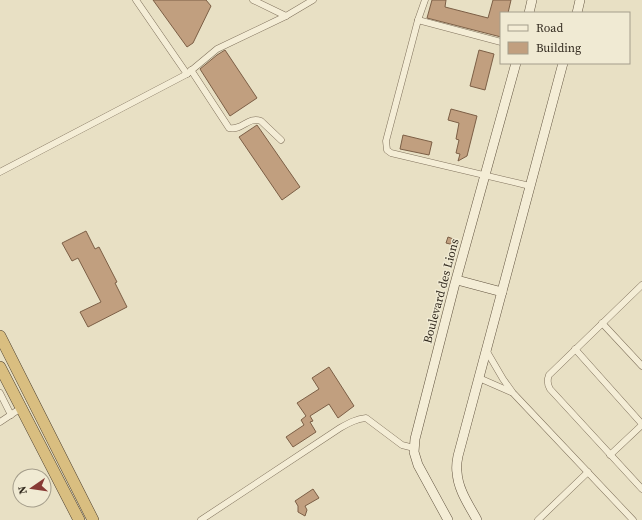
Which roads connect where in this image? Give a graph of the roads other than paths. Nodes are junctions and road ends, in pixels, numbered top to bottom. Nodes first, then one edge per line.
1 (136, 0) edge
2 (253, 0) edge
3 (312, 0) edge
4 (425, 0) edge
5 (532, 0) edge
6 (580, 0) edge
7 (529, 12) edge
8 (577, 12) edge
9 (286, 16) junction
10 (418, 20) junction
11 (500, 42) edge
12 (516, 64) edge
13 (564, 64) edge
14 (189, 72) junction
15 (281, 140) dead end
16 (0, 172) edge
17 (485, 175) junction
18 (530, 186) junction
19 (456, 280) junction
20 (642, 285) edge
21 (502, 292) junction
22 (602, 323) junction
23 (0, 336) edge
24 (575, 349) junction
25 (486, 350) junction
26 (642, 366) edge
27 (0, 367) edge
28 (479, 378) junction
29 (0, 393) edge
30 (513, 393) junction
31 (21, 408) junction
32 (11, 415) junction
33 (0, 422) edge
34 (642, 424) edge
35 (414, 448) junction
36 (610, 455) junction
37 (588, 472) junction
38 (642, 489) edge
39 (79, 520) edge
40 (94, 520) edge
41 (201, 520) edge
42 (448, 520) edge
43 (477, 520) edge
44 (538, 520) edge
45 (633, 520) edge

1 - 14 street
2 - 9 street
3 - 9 street
4 - 10 street
5 - 7 main road
6 - 8 main road
9 - 14 street
10 - 11 street
10 - 17 street
12 - 17 main road, Boulevard des Lions
13 - 18 main road
14 - 15 street
14 - 16 street
17 - 18 street
17 - 19 main road, Boulevard des Lions
18 - 21 main road
19 - 21 main road
19 - 35 main road, Boulevard des Lions
20 - 22 street
21 - 25 main road
22 - 24 street
22 - 26 street
23 - 40 highway
24 - 34 street
24 - 36 street
25 - 28 main road
25 - 30 street
27 - 31 highway
28 - 30 street
28 - 43 main road
29 - 32 street
30 - 37 street
31 - 32 street
31 - 39 highway
32 - 33 street
34 - 36 street
35 - 41 street
35 - 42 main road, Boulevard des Lions
36 - 38 street
37 - 44 street
37 - 45 street

